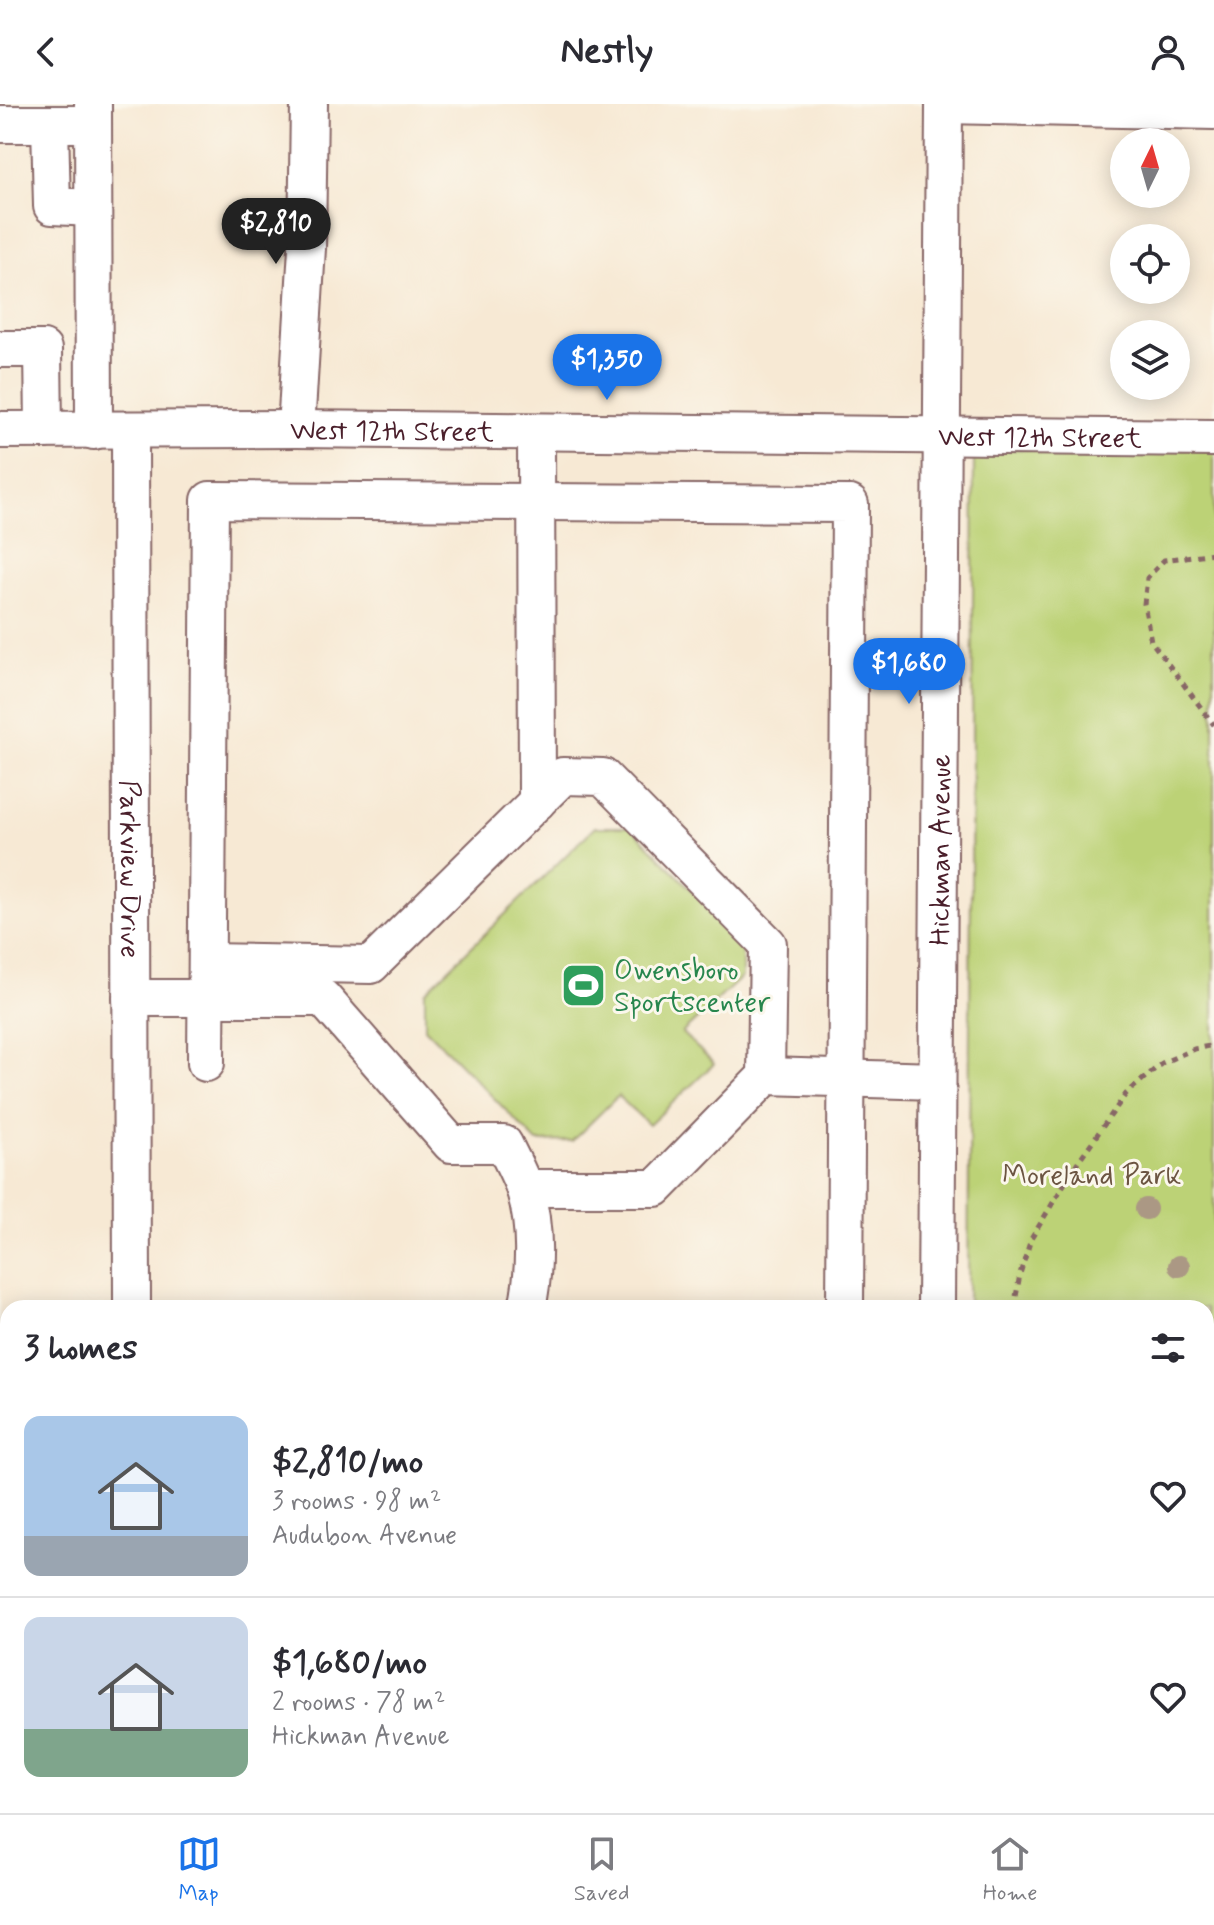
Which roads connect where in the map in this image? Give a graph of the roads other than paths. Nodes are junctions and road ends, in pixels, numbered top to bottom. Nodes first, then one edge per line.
1 (309, 104) edge
2 (944, 105) edge
3 (1214, 111) edge
4 (93, 114) edge
5 (0, 124) edge
6 (50, 124) junction
7 (92, 208) junction
8 (0, 349) edge
9 (296, 429) junction
10 (0, 430) edge
11 (44, 430) junction
12 (94, 431) junction
13 (130, 431) junction
14 (536, 432) junction
15 (940, 436) junction
16 (1214, 438) edge
17 (536, 501) junction
18 (537, 802) junction
19 (207, 962) junction
20 (131, 998) junction
21 (207, 998) junction
22 (206, 1063) dead end
23 (766, 1076) junction
24 (846, 1078) junction
25 (937, 1081) junction
26 (524, 1188) junction
27 (132, 1300) edge
28 (528, 1300) edge
29 (845, 1300) edge
30 (936, 1300) edge

1 - 9 street
2 - 3 street
2 - 15 street, Hickman Avenue
4 - 6 street
4 - 7 street
5 - 6 street
6 - 7 street
7 - 12 street
8 - 11 street
9 - 13 street, West 12th Street
9 - 14 street, West 12th Street
10 - 11 street, West 12th Street
11 - 12 street, West 12th Street
12 - 13 street, West 12th Street
13 - 20 street, Parkview Drive
14 - 15 street, West 12th Street
14 - 17 street
15 - 16 street, West 12th Street
15 - 25 street, Hickman Avenue
17 - 18 street
17 - 19 street
17 - 24 street
18 - 19 street
18 - 23 street
19 - 21 street
20 - 21 street
20 - 27 street, Parkview Drive
21 - 22 street
21 - 26 street
23 - 24 street
23 - 26 street
24 - 25 street
24 - 29 street
25 - 30 street, Hickman Avenue
26 - 28 street

